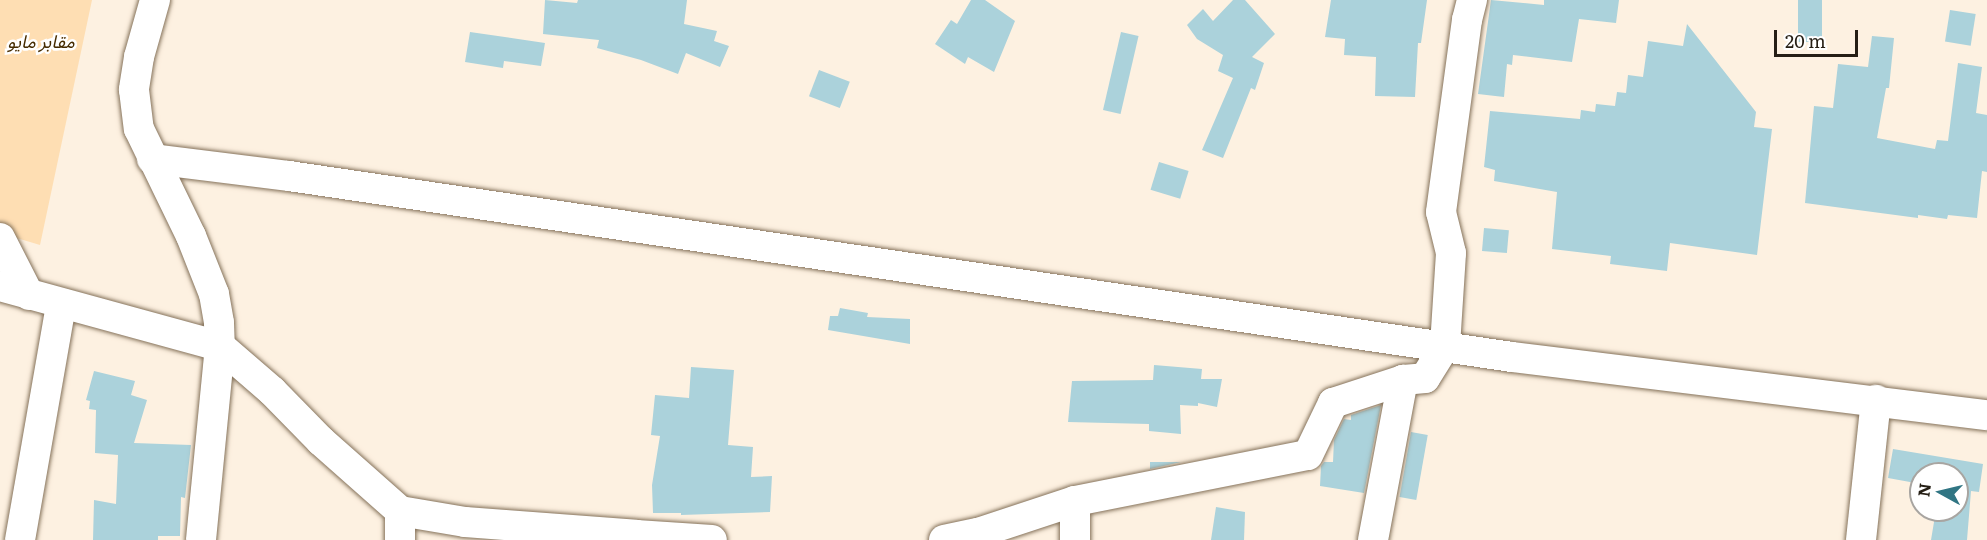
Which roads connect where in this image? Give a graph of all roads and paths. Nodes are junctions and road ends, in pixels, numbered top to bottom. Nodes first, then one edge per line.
1 (154, 0) edge
2 (1472, 0) edge
3 (152, 159) junction
4 (0, 238) edge
5 (0, 286) edge
6 (29, 295) junction
7 (61, 304) junction
8 (220, 346) junction
9 (1445, 346) junction
10 (1403, 380) junction
11 (1876, 400) junction
12 (1987, 415) edge
13 (1075, 501) junction
14 (400, 526) edge
15 (636, 538) edge
16 (20, 540) edge
17 (201, 540) edge
18 (712, 540) edge
19 (944, 540) edge
20 (1075, 540) edge
21 (1373, 540) edge
22 (1861, 540) edge

1 - 3 street
2 - 9 street
3 - 8 street
3 - 9 street
4 - 6 street
5 - 6 street
6 - 7 street
7 - 8 street
7 - 16 street
8 - 14 street
8 - 17 street
9 - 10 street
9 - 11 street
10 - 13 street
10 - 21 street
11 - 12 street
11 - 22 street
13 - 19 street
13 - 20 street
14 - 15 street
15 - 18 street

